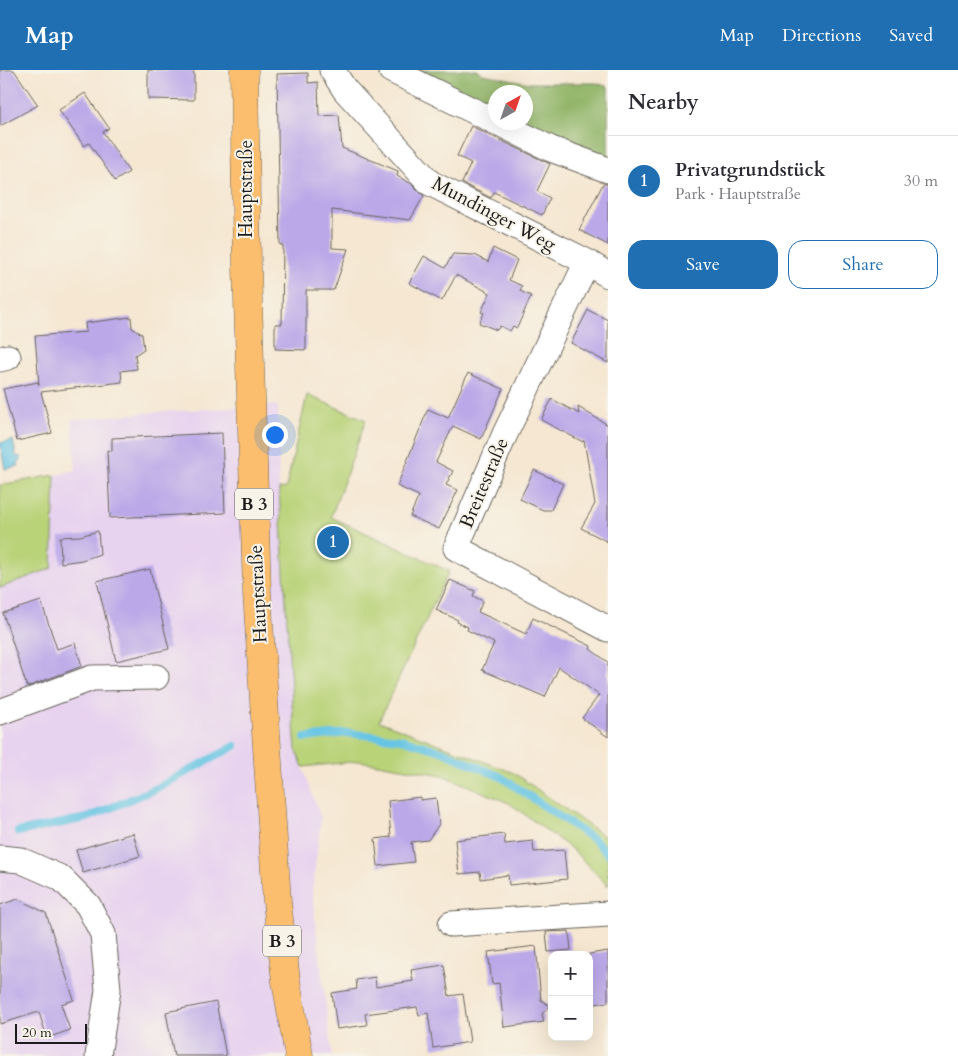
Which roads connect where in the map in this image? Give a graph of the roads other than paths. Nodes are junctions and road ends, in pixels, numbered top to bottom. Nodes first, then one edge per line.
1 (244, 70) edge
2 (332, 70) edge
3 (392, 70) edge
4 (488, 118) edge
5 (512, 130) edge
6 (608, 170) edge
7 (587, 262) junction
8 (608, 275) edge
9 (608, 629) edge
10 (156, 677) dead end
11 (0, 712) edge
12 (0, 858) edge
13 (608, 914) edge
14 (451, 924) dead end
15 (98, 1056) edge
16 (298, 1056) edge

1 - 16 main road, Hauptstraße / B 3
2 - 7 street, Mundinger Weg
3 - 4 street
5 - 6 street
7 - 8 street, Mundinger Weg
7 - 9 street, Breitestraße
10 - 11 street
12 - 15 street
13 - 14 street

